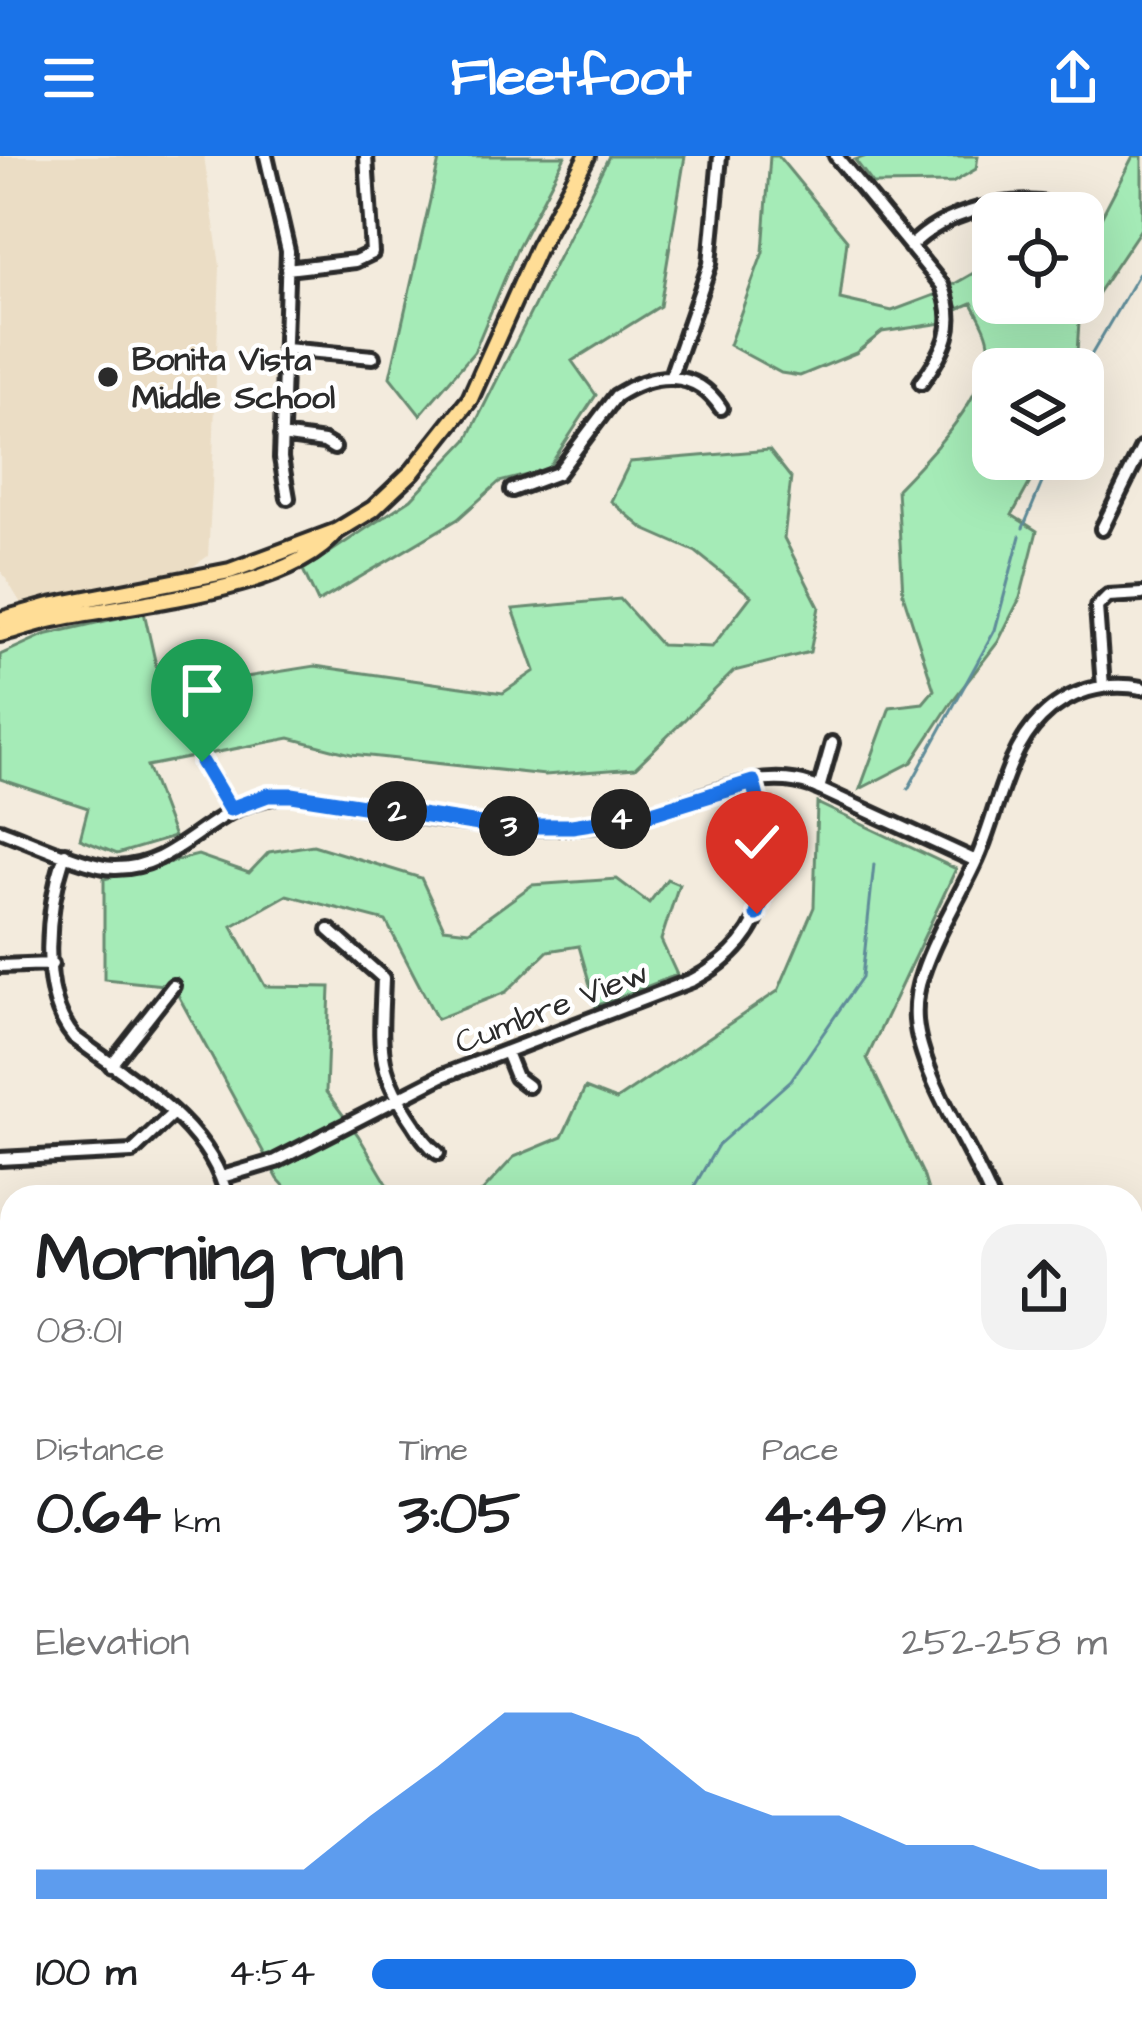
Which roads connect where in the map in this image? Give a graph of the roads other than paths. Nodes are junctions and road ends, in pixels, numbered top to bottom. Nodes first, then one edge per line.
1 (266, 156) edge
2 (366, 156) edge
3 (587, 156) edge
4 (721, 156) edge
5 (836, 156) edge
6 (972, 214) edge
7 (910, 247) junction
8 (287, 268) junction
9 (284, 349) junction
10 (373, 357) dead end
11 (671, 376) junction
12 (921, 383) dead end
13 (721, 408) dead end
14 (281, 436) junction
15 (334, 448) dead end
16 (1142, 448) edge
17 (512, 490) dead end
18 (287, 498) dead end
19 (1102, 529) dead end
20 (337, 531) junction
21 (1142, 594) edge
22 (0, 620) edge
23 (0, 634) edge
24 (1103, 687) junction
25 (1142, 688) edge
26 (832, 743) dead end
27 (202, 762) dead end
28 (753, 782) junction
29 (819, 789) junction
30 (230, 809) junction
31 (0, 830) edge
32 (64, 853) junction
33 (976, 861) junction
34 (329, 930) dead end
35 (52, 964) junction
36 (0, 966) edge
37 (173, 986) dead end
38 (506, 1052) junction
39 (111, 1064) junction
40 (528, 1086) dead end
41 (397, 1099) junction
42 (172, 1114) junction
43 (438, 1153) dead end
44 (0, 1159) edge
45 (221, 1177) junction
46 (223, 1185) edge
47 (985, 1185) edge

1 - 8 street
2 - 8 street
3 - 20 main road
4 - 11 street
5 - 7 street
6 - 7 street
7 - 12 street
8 - 9 street
9 - 10 street
9 - 14 street
11 - 13 street
11 - 17 street
14 - 15 street
14 - 18 street
16 - 19 street
20 - 22 main road
20 - 23 main road
21 - 24 street
24 - 25 street
24 - 33 street
26 - 29 street
27 - 30 street
28 - 29 street
28 - 30 street
28 - 38 street, Cumbre View
29 - 33 street
30 - 32 street
31 - 32 street
32 - 35 street
33 - 47 street
34 - 41 street
35 - 36 street
35 - 39 street
37 - 39 street
38 - 40 street
38 - 41 street, Cumbre View
39 - 42 street
41 - 43 street
41 - 45 street, Cumbre View
42 - 44 street
42 - 45 street
45 - 46 street

